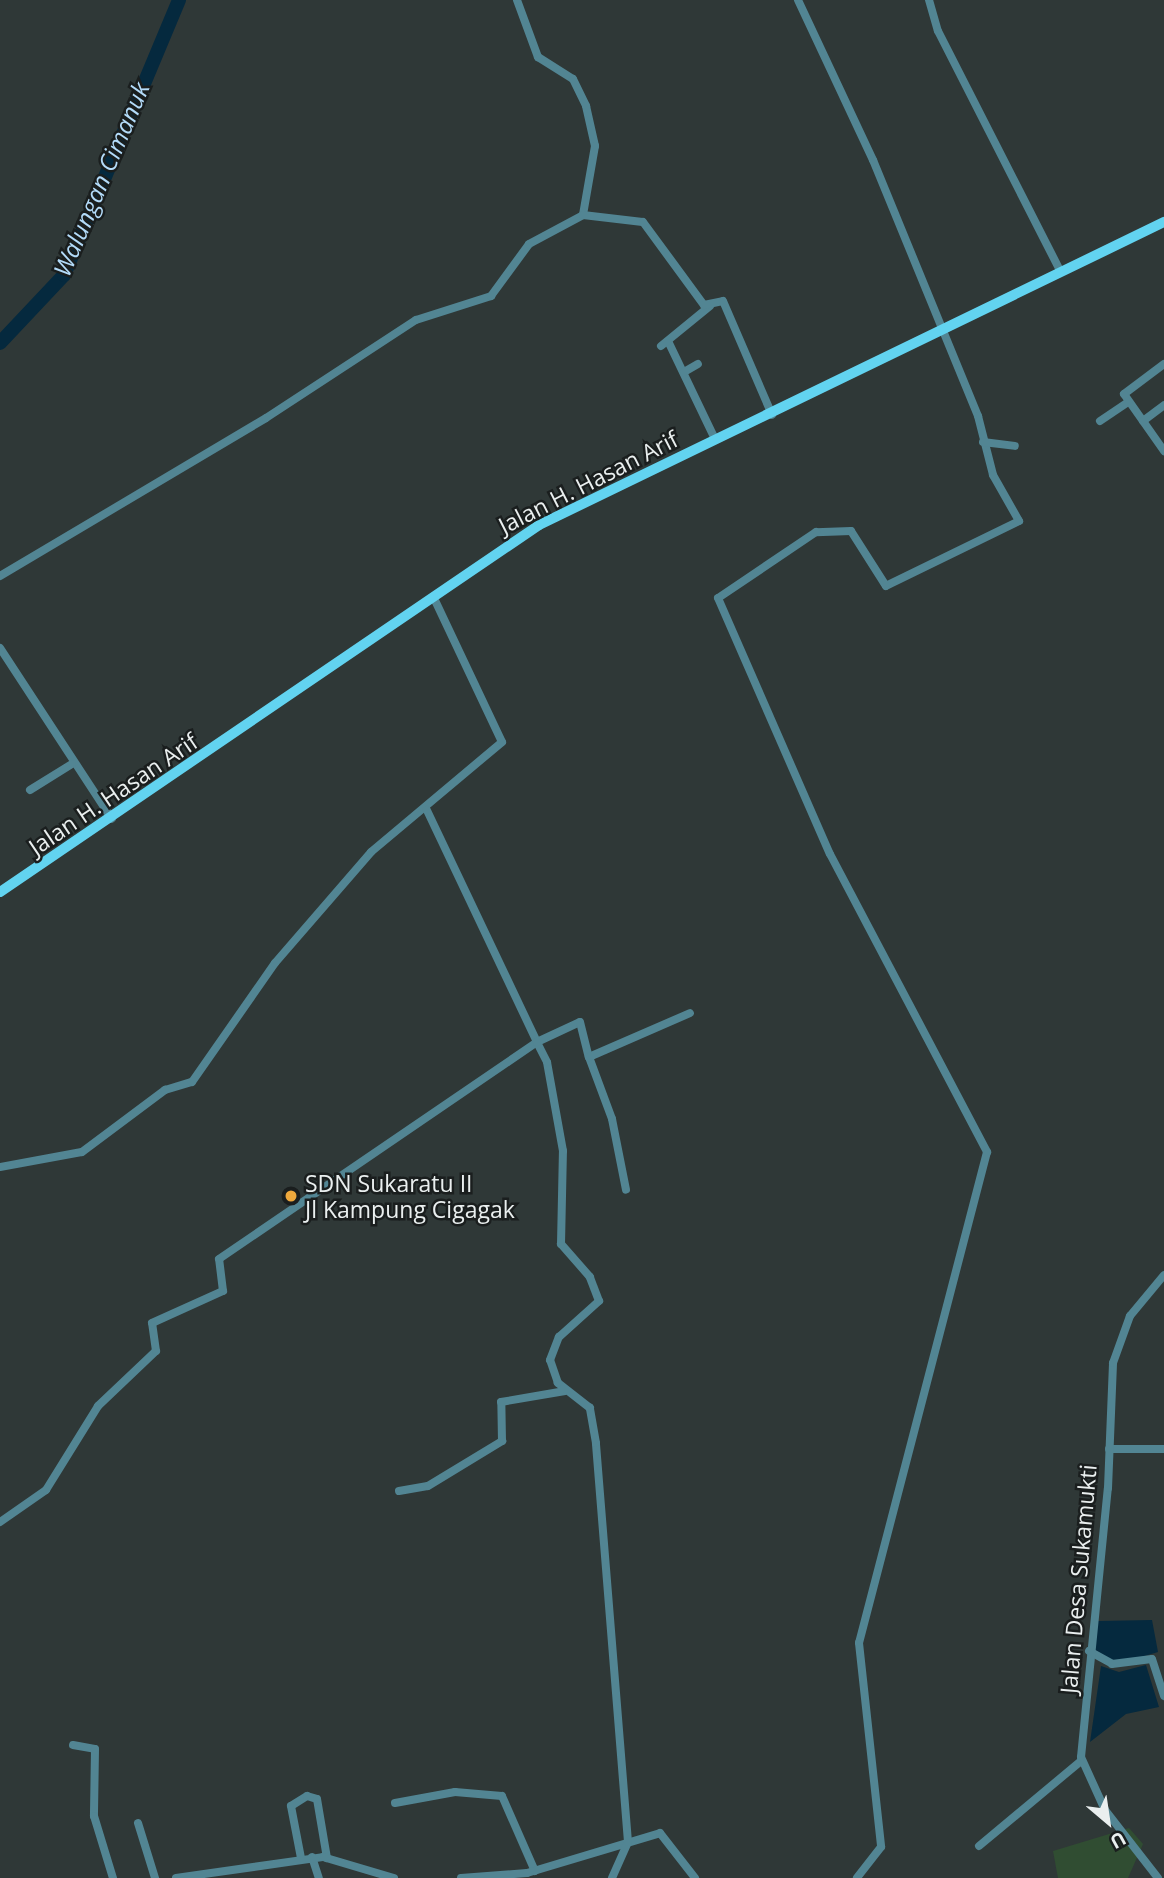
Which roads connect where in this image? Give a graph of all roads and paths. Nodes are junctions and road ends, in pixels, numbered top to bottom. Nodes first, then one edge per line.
1 (517, 0) edge
2 (798, 0) edge
3 (929, 0) edge
4 (583, 215) junction
5 (1164, 222) edge
6 (1059, 268) junction
7 (710, 306) junction
8 (943, 332) junction
9 (698, 364) dead end
10 (1164, 364) edge
11 (684, 372) junction
12 (1128, 402) junction
13 (1164, 405) edge
14 (772, 415) junction
15 (1100, 421) dead end
16 (1143, 421) junction
17 (715, 439) junction
18 (983, 442) junction
19 (1015, 446) dead end
20 (1164, 451) edge
21 (0, 576) edge
22 (433, 596) junction
23 (0, 648) edge
24 (11, 666) junction
25 (0, 672) edge
26 (72, 764) junction
27 (30, 790) dead end
28 (428, 810) junction
29 (113, 819) junction
30 (0, 892) edge
31 (690, 1013) dead end
32 (537, 1042) junction
33 (589, 1057) junction
34 (0, 1167) edge
35 (626, 1190) dead end
36 (1164, 1275) edge
37 (565, 1391) junction
38 (1109, 1449) junction
39 (1164, 1449) edge
40 (399, 1491) dead end
41 (0, 1522) edge
42 (1089, 1651) junction
43 (1164, 1696) edge
44 (73, 1745) dead end
45 (1081, 1760) junction
46 (395, 1803) dead end
47 (138, 1823) dead end
48 (628, 1842) junction
49 (979, 1846) dead end
50 (312, 1857) junction
51 (301, 1858) junction
52 (327, 1858) junction
53 (535, 1871) junction
54 (113, 1878) edge
55 (155, 1878) edge
56 (176, 1878) edge
57 (319, 1878) edge
58 (394, 1878) edge
59 (461, 1878) edge
60 (612, 1878) edge
61 (695, 1878) edge
62 (857, 1878) edge
63 (1158, 1878) edge

1 - 4 street
2 - 8 street
3 - 6 street
4 - 7 street
4 - 21 street
5 - 6 main road, Jalan H. Hasan Arif
6 - 8 main road, Jalan H. Hasan Arif
7 - 11 street
7 - 14 street
8 - 14 main road, Jalan H. Hasan Arif
8 - 18 street
9 - 11 street
10 - 12 street
11 - 17 street
12 - 15 street
12 - 16 street
13 - 16 street
14 - 17 main road, Jalan H. Hasan Arif
16 - 20 street
17 - 22 main road, Jalan H. Hasan Arif
18 - 19 street
18 - 62 street
22 - 28 street
22 - 29 main road, Jalan H. Hasan Arif
23 - 24 street
24 - 25 street
24 - 26 street
26 - 27 street
26 - 29 street
28 - 32 street
28 - 34 street
29 - 30 main road, Jalan H. Hasan Arif
31 - 33 street
32 - 33 street
32 - 37 street
32 - 41 street
33 - 35 street
36 - 38 street, Jalan Desa Sukamukti
37 - 40 street
37 - 48 street
38 - 39 street
38 - 42 street, Jalan Desa Sukamukti
42 - 43 street
42 - 45 street, Jalan Desa Sukamukti
44 - 54 street
45 - 49 street
45 - 63 street, Jalan Desa Sukamukti
46 - 53 street
47 - 55 street
48 - 53 street
48 - 60 street
48 - 61 street
50 - 51 street
50 - 52 street
50 - 57 street
51 - 52 street
51 - 56 street
52 - 58 street
53 - 59 street

